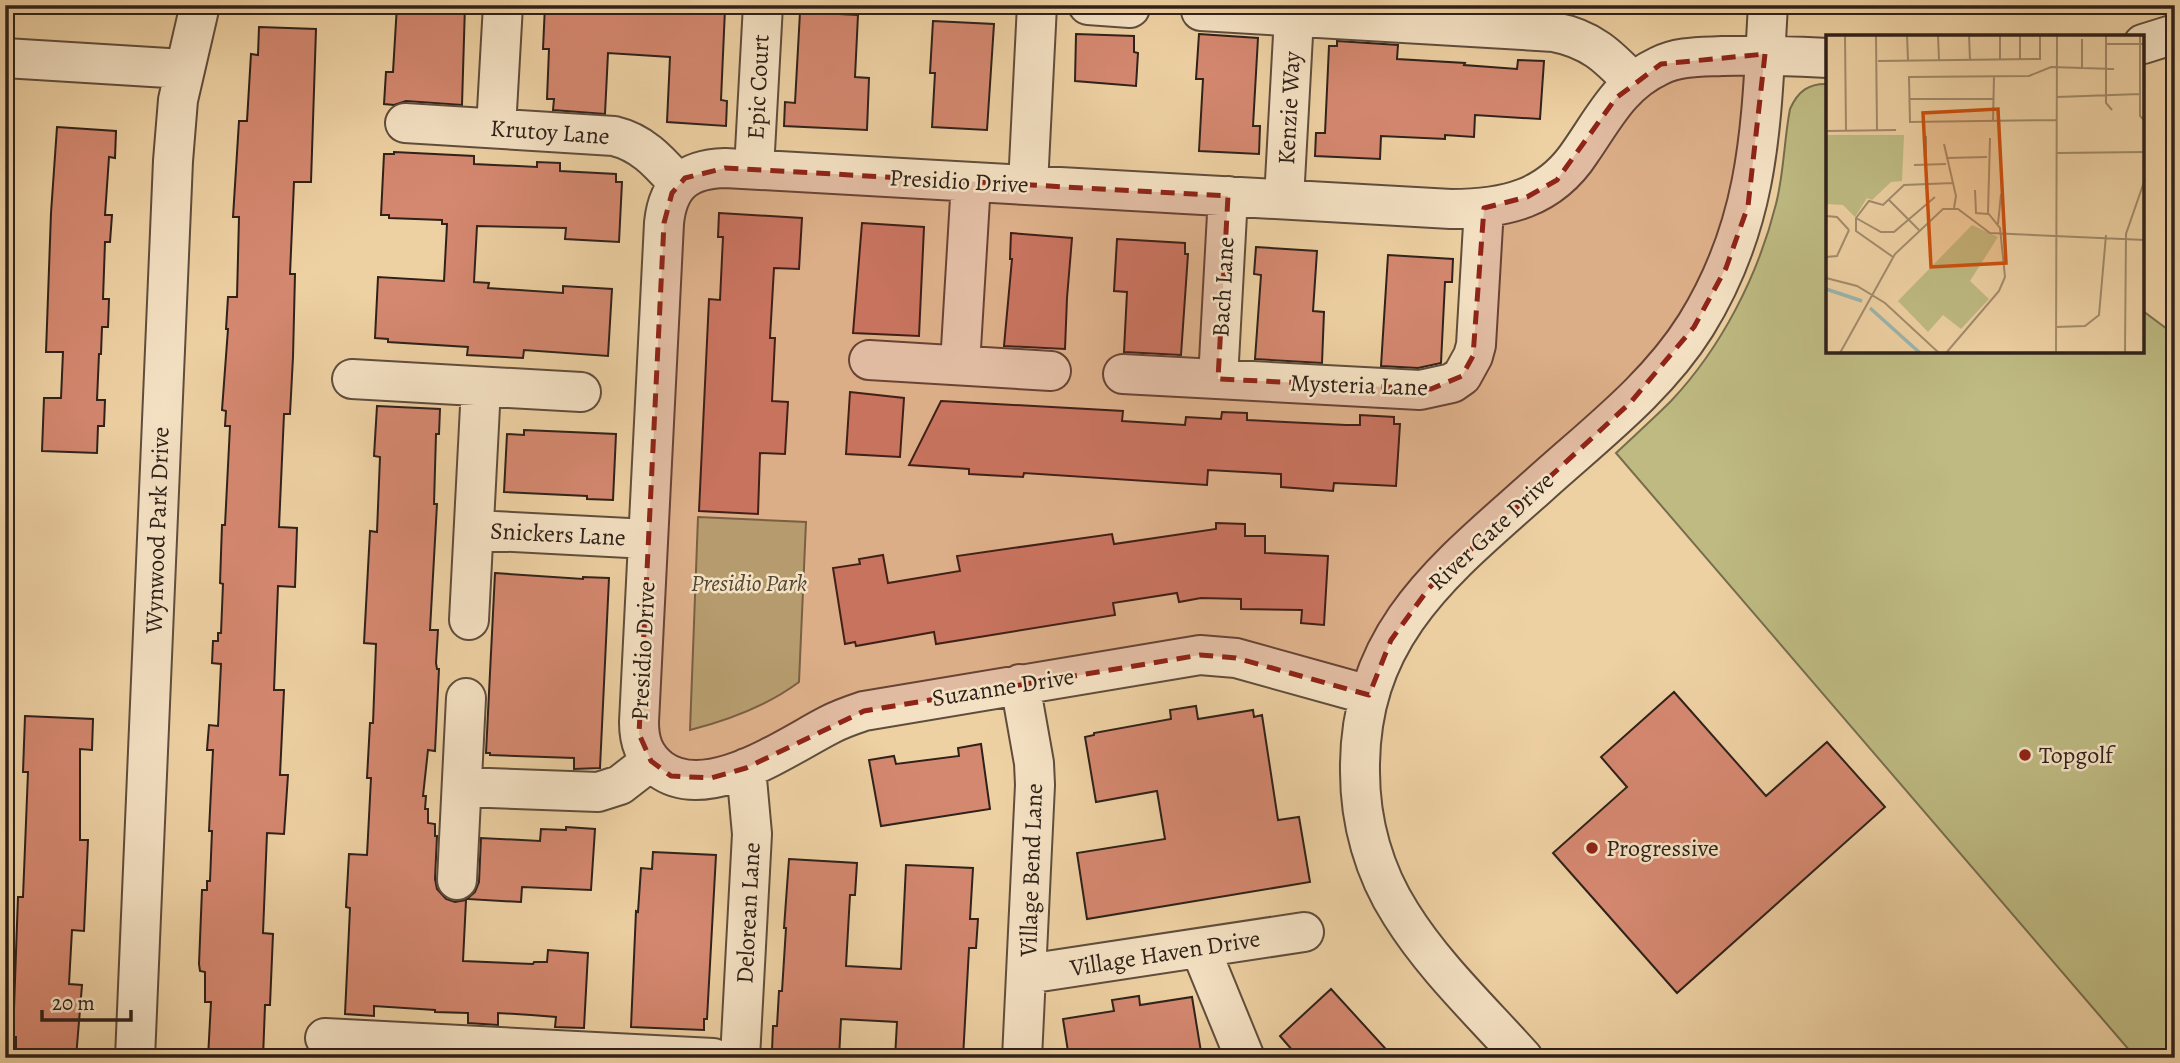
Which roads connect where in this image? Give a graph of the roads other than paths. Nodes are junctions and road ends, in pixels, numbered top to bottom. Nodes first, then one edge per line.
1 (200, 5) edge
2 (503, 5) edge
3 (763, 5) edge
4 (1037, 5) edge
5 (1088, 5) edge
6 (1768, 5) edge
7 (1130, 8) dead end
8 (1201, 11) dead end
9 (1294, 17) junction
10 (2175, 34) edge
11 (2145, 43) edge
12 (1765, 54) junction
13 (5, 58) edge
14 (1826, 58) edge
15 (184, 69) junction
16 (1633, 82) junction
17 (405, 122) dead end
18 (496, 128) junction
19 (754, 169) junction
20 (971, 181) junction
21 (678, 183) junction
22 (1028, 185) junction
23 (1228, 196) junction
24 (1284, 200) junction
25 (1484, 208) junction
26 (869, 360) dead end
27 (960, 365) junction
28 (1051, 371) dead end
29 (1124, 374) dead end
30 (352, 379) dead end
31 (1218, 379) junction
32 (481, 387) junction
33 (581, 392) dead end
34 (474, 530) junction
35 (648, 539) junction
36 (469, 620) dead end
37 (1020, 684) junction
38 (1369, 695) junction
39 (466, 698) dead end
40 (651, 761) junction
41 (746, 768) junction
42 (462, 787) junction
43 (457, 880) dead end
44 (1304, 932) dead end
45 (1200, 948) junction
46 (1027, 974) junction
47 (325, 1038) dead end
48 (448, 1051) edge
49 (135, 1058) edge
50 (713, 1058) edge
51 (740, 1058) edge
52 (1022, 1058) edge
53 (1245, 1058) edge
54 (1523, 1058) edge

1 - 15 street, Wynwood Park Drive
2 - 18 street
3 - 19 street, Epic Court
4 - 22 street
5 - 7 street
6 - 12 street, River Gate Drive
8 - 9 street
9 - 16 street
9 - 24 street, Kenzie Way
10 - 11 street
12 - 14 street, Presidio Drive
12 - 16 street, Presidio Drive
12 - 38 street, River Gate Drive
13 - 15 street
15 - 49 street, Wynwood Park Drive
16 - 25 street, Presidio Drive
17 - 18 street, Krutoy Lane
18 - 21 street, Krutoy Lane
19 - 20 street, Presidio Drive
19 - 21 street, Presidio Drive
20 - 22 street, Presidio Drive
20 - 27 street
21 - 35 street, Presidio Drive
22 - 23 street, Presidio Drive
23 - 24 street, Presidio Drive
23 - 31 street, Bach Lane
24 - 25 street, Presidio Drive
25 - 31 street, Mysteria Lane
26 - 27 street
27 - 28 street
29 - 31 street, Mysteria Lane
30 - 32 street
32 - 33 street
32 - 34 street
34 - 35 street, Snickers Lane
34 - 36 street, Snickers Lane
35 - 40 street, Presidio Drive
37 - 38 street, Suzanne Drive
37 - 41 street, Suzanne Drive
37 - 46 street, Village Bend Lane
38 - 54 street, River Gate Drive
39 - 42 street
40 - 41 street, Suzanne Drive
40 - 42 street
41 - 51 street, Delorean Lane
42 - 43 street
44 - 45 street, Village Haven Drive
45 - 46 street, Village Haven Drive
45 - 53 street
46 - 52 street, Village Bend Lane
47 - 48 street
48 - 50 street

